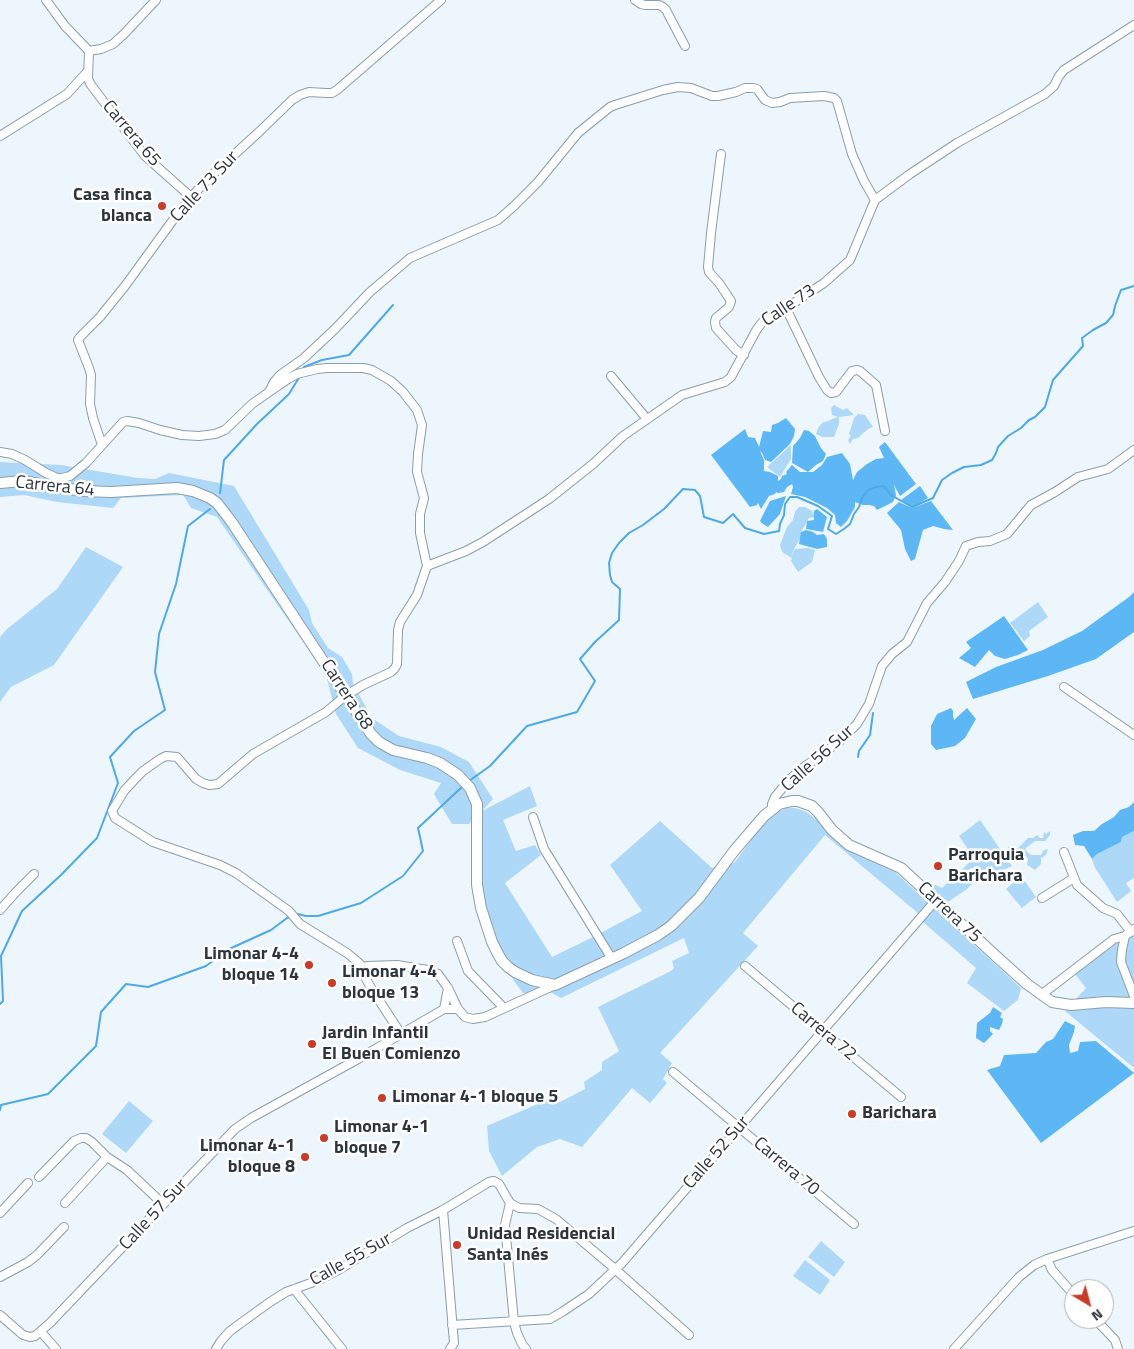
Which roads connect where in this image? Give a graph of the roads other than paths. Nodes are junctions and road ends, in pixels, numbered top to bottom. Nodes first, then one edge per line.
1 (46, 0) edge
2 (156, 0) edge
3 (635, 0) edge
4 (435, 2) edge
5 (1134, 25) edge
6 (685, 46) dead end
7 (89, 51) junction
8 (88, 72) junction
9 (0, 136) edge
10 (721, 154) dead end
11 (191, 197) junction
12 (875, 200) junction
13 (786, 308) junction
14 (744, 355) junction
15 (611, 376) dead end
16 (268, 392) junction
17 (647, 418) junction
18 (885, 431) dead end
19 (102, 445) junction
20 (1134, 450) edge
21 (0, 452) edge
22 (0, 483) edge
23 (111, 492) joint
24 (427, 566) junction
25 (1064, 687) dead end
26 (345, 696) junction
27 (1134, 735) edge
28 (772, 808) junction
29 (533, 817) dead end
30 (1064, 852) dead end
31 (34, 874) dead end
32 (1074, 878) junction
33 (1042, 898) dead end
34 (936, 900) junction
35 (0, 910) edge
36 (1130, 932) edge
37 (457, 941) dead end
38 (612, 959) junction
39 (744, 966) dead end
40 (364, 968) junction
41 (555, 985) junction
42 (448, 988) junction
43 (1042, 995) junction
44 (1134, 996) edge
45 (1134, 1003) edge
46 (504, 1008) junction
47 (444, 1009) junction
48 (458, 1009) junction
49 (822, 1031) junction
50 (400, 1034) junction
51 (673, 1072) dead end
52 (901, 1097) dead end
53 (738, 1127) junction
54 (107, 1157) junction
55 (39, 1177) dead end
56 (28, 1183) dead end
57 (65, 1203) dead end
58 (163, 1204) junction
59 (510, 1204) junction
60 (443, 1210) junction
61 (0, 1213) edge
62 (854, 1224) dead end
63 (64, 1227) dead end
64 (1134, 1231) edge
65 (1047, 1259) junction
66 (615, 1269) junction
67 (1, 1275) edge
68 (1064, 1284) edge
69 (294, 1289) junction
70 (0, 1315) edge
71 (514, 1322) junction
72 (452, 1325) junction
73 (1105, 1329) edge
74 (41, 1332) junction
75 (689, 1335) dead end
76 (56, 1349) edge
77 (216, 1349) edge
78 (342, 1349) edge
79 (450, 1349) edge
80 (526, 1349) edge
81 (954, 1349) edge
82 (1117, 1349) edge

1 - 7 street
2 - 7 street
3 - 6 street
4 - 11 street, Calle 73 Sur
5 - 12 street
7 - 8 street, Carrera 65
8 - 9 street
8 - 11 street, Carrera 65
10 - 14 street
11 - 19 street, Calle 73 Sur
12 - 13 street, Calle 73
12 - 16 street
13 - 14 street, Calle 73
13 - 18 street
14 - 17 street, Calle 73
15 - 17 street
16 - 19 street
16 - 24 street
17 - 24 street, Calle 73
19 - 21 street
20 - 28 street, Calle 56 Sur
22 - 23 street, Carrera 64
23 - 26 street, Carrera 68
24 - 26 street
25 - 27 street
26 - 40 street
26 - 41 street, Carrera 68
28 - 34 street, Carrera 75
28 - 38 street, Calle 56 Sur
29 - 38 street
30 - 32 street
31 - 35 street
32 - 33 street
32 - 36 street
34 - 43 street, Carrera 75
34 - 49 street, Calle 52 Sur
36 - 43 street
36 - 44 street
37 - 46 street
38 - 41 street, Calle 56 Sur
39 - 49 street, Carrera 72
40 - 42 street
40 - 50 street
41 - 46 street, Calle 56 Sur
42 - 47 street
42 - 48 street
43 - 45 street, Carrera 75
46 - 48 street, Calle 56 Sur
47 - 48 street, Calle 57 Sur
47 - 50 street, Calle 57 Sur
49 - 52 street, Carrera 72
49 - 53 street, Calle 52 Sur
50 - 58 street, Calle 57 Sur
51 - 53 street, Carrera 70
53 - 62 street, Carrera 70
53 - 66 street, Calle 52 Sur
54 - 55 street
54 - 57 street
54 - 58 street
56 - 61 street
58 - 74 street, Calle 57 Sur
59 - 60 street, Calle 55 Sur
59 - 66 street
59 - 71 street
60 - 69 street, Calle 55 Sur
60 - 72 street
63 - 67 street
64 - 65 street
65 - 68 street
65 - 81 street
66 - 71 street, Calle 52 Sur
66 - 75 street
69 - 77 street, Calle 55 Sur
69 - 78 street
70 - 74 street
71 - 72 street, Calle 52 Sur
71 - 80 street
72 - 79 street
73 - 82 street
74 - 76 street

